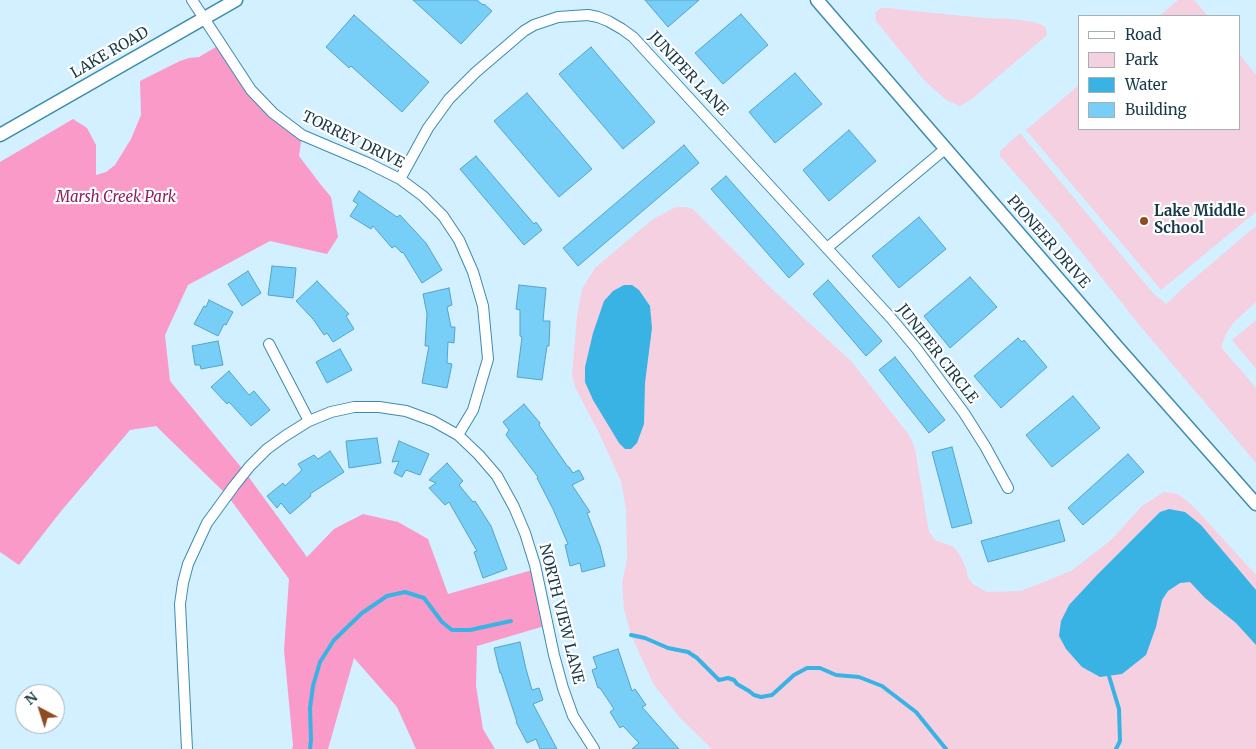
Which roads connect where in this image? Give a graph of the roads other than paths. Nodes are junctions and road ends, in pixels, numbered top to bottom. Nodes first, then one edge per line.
1 (192, 0) edge
2 (236, 0) edge
3 (817, 0) edge
4 (204, 19) junction
5 (0, 135) edge
6 (945, 149) junction
7 (400, 179) junction
8 (827, 248) junction
9 (269, 344) dead end
10 (310, 421) junction
11 (458, 435) junction
12 (1008, 488) dead end
13 (1256, 504) edge
14 (187, 749) edge
15 (594, 749) edge

1 - 4 street, TORREY DRIVE
2 - 4 street, LAKE ROAD
3 - 6 street, PIONEER DRIVE
4 - 5 street, LAKE ROAD
4 - 7 street, TORREY DRIVE
6 - 8 street
6 - 13 street, PIONEER DRIVE
7 - 8 street, JUNIPER LANE
7 - 11 street, TORREY DRIVE
8 - 12 street, JUNIPER CIRCLE
9 - 10 street
10 - 11 street, NORTH VIEW LANE
10 - 14 street, NORTH VIEW LANE
11 - 15 street, NORTH VIEW LANE

